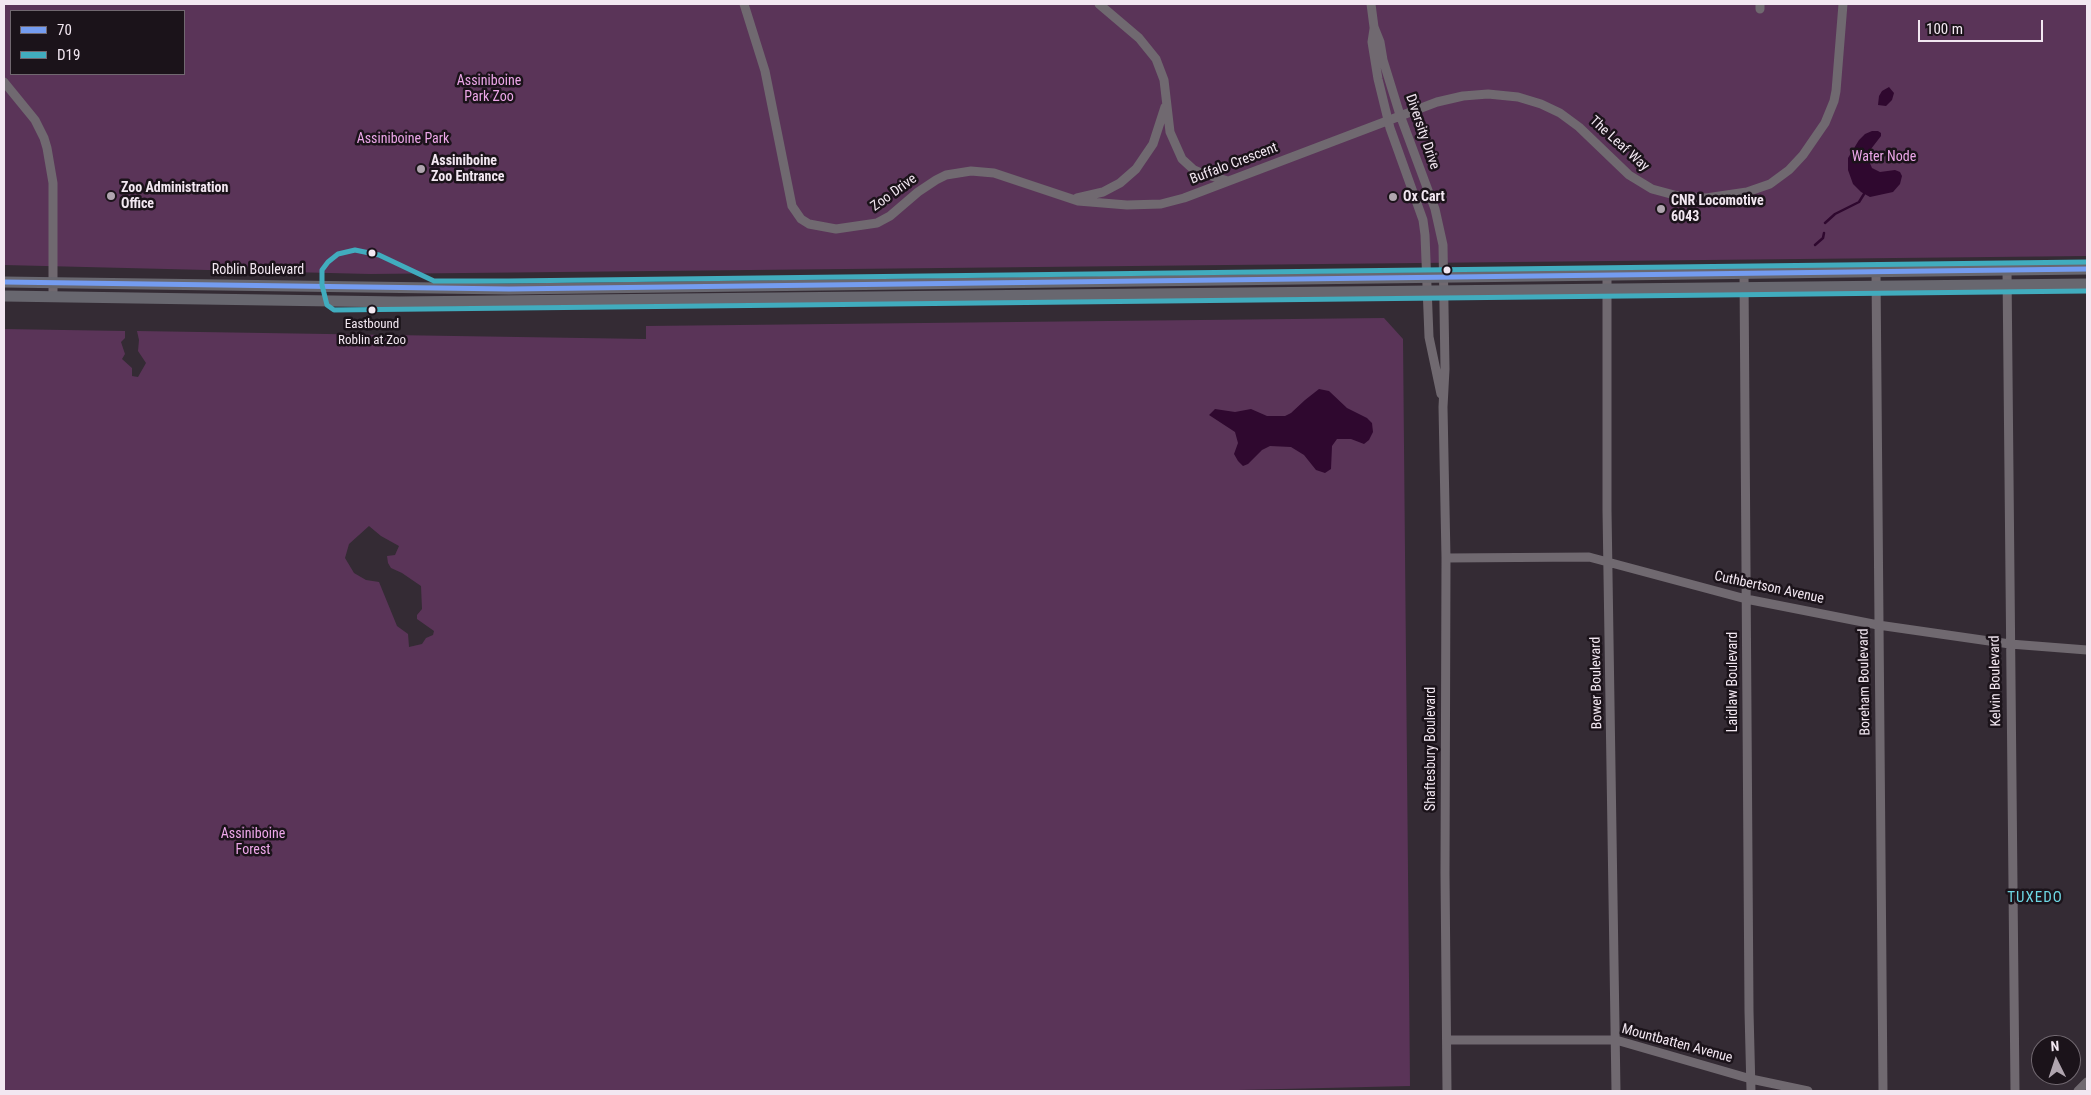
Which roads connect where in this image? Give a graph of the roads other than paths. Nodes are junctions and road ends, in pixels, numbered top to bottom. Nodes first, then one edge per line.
1 (744, 4) edge
2 (1099, 4) edge
3 (1371, 4) edge
4 (1843, 4) edge
5 (1374, 27) junction
6 (4, 82) edge
7 (1167, 103) junction
8 (1400, 115) junction
9 (1388, 120) junction
10 (1228, 181) junction
11 (1072, 199) junction
12 (2087, 269) edge
13 (2008, 270) junction
14 (1876, 272) junction
15 (1744, 273) junction
16 (1607, 275) junction
17 (1427, 277) junction
18 (1443, 277) junction
19 (4, 282) edge
20 (53, 283) junction
21 (2087, 284) edge
22 (2007, 285) junction
23 (1876, 288) junction
24 (1744, 289) junction
25 (1607, 290) junction
26 (1427, 291) junction
27 (1443, 291) junction
28 (4, 296) edge
29 (53, 297) junction
30 (1443, 407) junction
31 (1446, 558) junction
32 (1609, 563) junction
33 (1746, 599) junction
34 (1878, 625) junction
35 (2010, 644) junction
36 (2087, 650) edge
37 (1447, 1040) junction
38 (1616, 1040) junction
39 (1751, 1079) junction
40 (2087, 1082) edge
41 (1448, 1091) edge
42 (1616, 1091) edge
43 (1751, 1091) edge
44 (1808, 1091) edge
45 (1883, 1091) edge
46 (2015, 1091) edge
47 (2078, 1091) edge

1 - 11 street, Zoo Drive
2 - 7 street
3 - 5 street, Diversity Drive
4 - 8 street, The Leaf Way
5 - 8 street, Diversity Drive
5 - 9 street, Diversity Drive
6 - 20 street
7 - 10 street
7 - 11 street
8 - 9 street, Buffalo Crescent
8 - 18 street, Diversity Drive
9 - 10 street, Buffalo Crescent
9 - 17 street, Diversity Drive
10 - 11 street, Buffalo Crescent
12 - 13 main road, Roblin Boulevard
13 - 14 main road, Roblin Boulevard
13 - 22 street, Kelvin Boulevard
14 - 15 main road, Roblin Boulevard
14 - 23 street, Boreham Boulevard
15 - 16 main road, Roblin Boulevard
15 - 24 street, Laidlaw Boulevard
16 - 18 main road, Roblin Boulevard
16 - 25 street, Bower Boulevard
17 - 18 main road, Roblin Boulevard
17 - 20 main road, Roblin Boulevard
17 - 26 street, Shaftesbury Boulevard
18 - 27 street, Shaftesbury Boulevard
19 - 20 main road, Roblin Boulevard
20 - 29 street
21 - 22 main road
22 - 23 main road
22 - 35 street, Kelvin Boulevard
23 - 24 main road
23 - 34 street, Boreham Boulevard
24 - 25 main road
24 - 33 street, Laidlaw Boulevard
25 - 27 main road
25 - 32 street, Bower Boulevard
26 - 27 main road
26 - 29 main road
26 - 30 street, Shaftesbury Boulevard
27 - 30 street, Shaftesbury Boulevard
28 - 29 main road
30 - 31 street, Shaftesbury Boulevard
31 - 32 street, Cuthbertson Avenue
31 - 37 street, Shaftesbury Boulevard
32 - 33 street, Cuthbertson Avenue
32 - 38 street, Bower Boulevard
33 - 34 street, Cuthbertson Avenue
33 - 39 street, Laidlaw Boulevard
34 - 35 street, Cuthbertson Avenue
34 - 45 street, Boreham Boulevard
35 - 36 street, Cuthbertson Avenue
35 - 46 street, Kelvin Boulevard
37 - 38 street, Mountbatten Avenue
37 - 41 street, Shaftesbury Boulevard
38 - 39 street, Mountbatten Avenue
38 - 42 street, Bower Boulevard
39 - 43 street, Laidlaw Boulevard
39 - 44 street, Mountbatten Avenue
40 - 47 street

